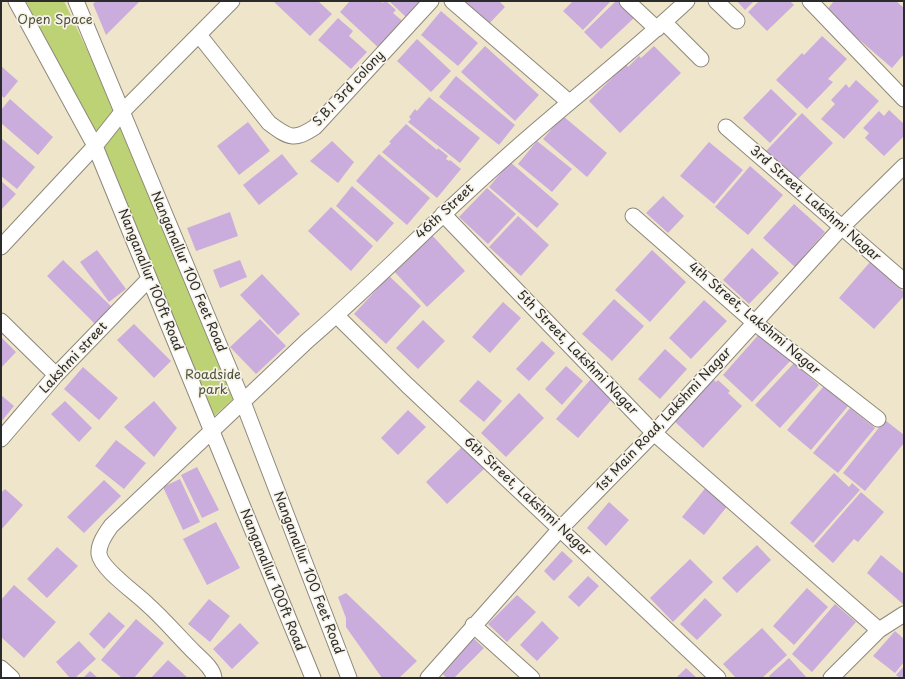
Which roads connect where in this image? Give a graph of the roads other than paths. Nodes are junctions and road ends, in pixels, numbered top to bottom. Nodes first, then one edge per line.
1 (16, 1) edge
2 (76, 1) edge
3 (232, 1) edge
4 (431, 1) edge
5 (452, 1) edge
6 (627, 1) edge
7 (687, 1) edge
8 (716, 1) edge
9 (810, 1) edge
10 (737, 21) dead end
11 (660, 26) junction
12 (199, 35) junction
13 (701, 59) dead end
14 (904, 99) edge
15 (569, 102) junction
16 (122, 112) junction
17 (726, 127) dead end
18 (95, 146) junction
19 (904, 166) edge
20 (442, 214) junction
21 (633, 216) dead end
22 (841, 228) junction
23 (1, 246) edge
24 (149, 279) junction
25 (904, 281) edge
26 (337, 316) junction
27 (1, 321) edge
28 (755, 323) junction
29 (56, 375) junction
30 (243, 402) junction
31 (878, 419) dead end
32 (211, 432) junction
33 (654, 432) junction
34 (1, 439) edge
35 (560, 529) junction
36 (904, 614) edge
37 (473, 626) junction
38 (879, 630) junction
39 (1, 668) edge
40 (12, 678) edge
41 (214, 678) edge
42 (313, 678) edge
43 (349, 678) edge
44 (428, 678) edge
45 (532, 678) edge
46 (718, 678) edge
47 (831, 678) edge

1 - 18 street, Nanganallur 100ft Road
2 - 16 street, Nanganallur 100 Feet Road
3 - 12 street
4 - 12 street, S.B.I 3rd colony
5 - 15 street
6 - 11 street
7 - 11 street, 46th Street
8 - 10 street
9 - 14 street
11 - 13 street
11 - 15 street, 46th Street
12 - 16 street
15 - 20 street, 46th Street
16 - 18 street
16 - 30 street, Nanganallur 100 Feet Road
17 - 22 street, 3rd Street, Lakshmi Nagar
18 - 23 street
18 - 24 street, Nanganallur 100ft Road
19 - 22 street, 1st Main Road, Lakshmi Nagar
20 - 26 street, 46th Street
20 - 33 street, 5th Street, Lakshmi Nagar
21 - 28 street, 4th Street, Lakshmi Nagar
22 - 25 street, 3rd Street, Lakshmi Nagar
22 - 28 street, 1st Main Road, Lakshmi Nagar
24 - 29 street, Lakshmi street
24 - 32 street, Nanganallur 100ft Road
26 - 30 street, 46th Street
26 - 35 street, 6th Street, Lakshmi Nagar
27 - 29 street
28 - 31 street, 4th Street, Lakshmi Nagar
28 - 33 street, 1st Main Road, Lakshmi Nagar
29 - 34 street, Lakshmi street
30 - 32 street, 46th Street
30 - 43 street, Nanganallur 100 Feet Road
32 - 41 street, 46th Street
32 - 42 street, Nanganallur 100ft Road
33 - 35 street, 1st Main Road, Lakshmi Nagar
33 - 38 street, 5th Street, Lakshmi Nagar
35 - 37 street, 1st Main Road, Lakshmi Nagar
35 - 46 street, 6th Street, Lakshmi Nagar
36 - 38 street
37 - 44 street, 1st Main Road, Lakshmi Nagar
37 - 45 street
38 - 47 street
39 - 40 street

